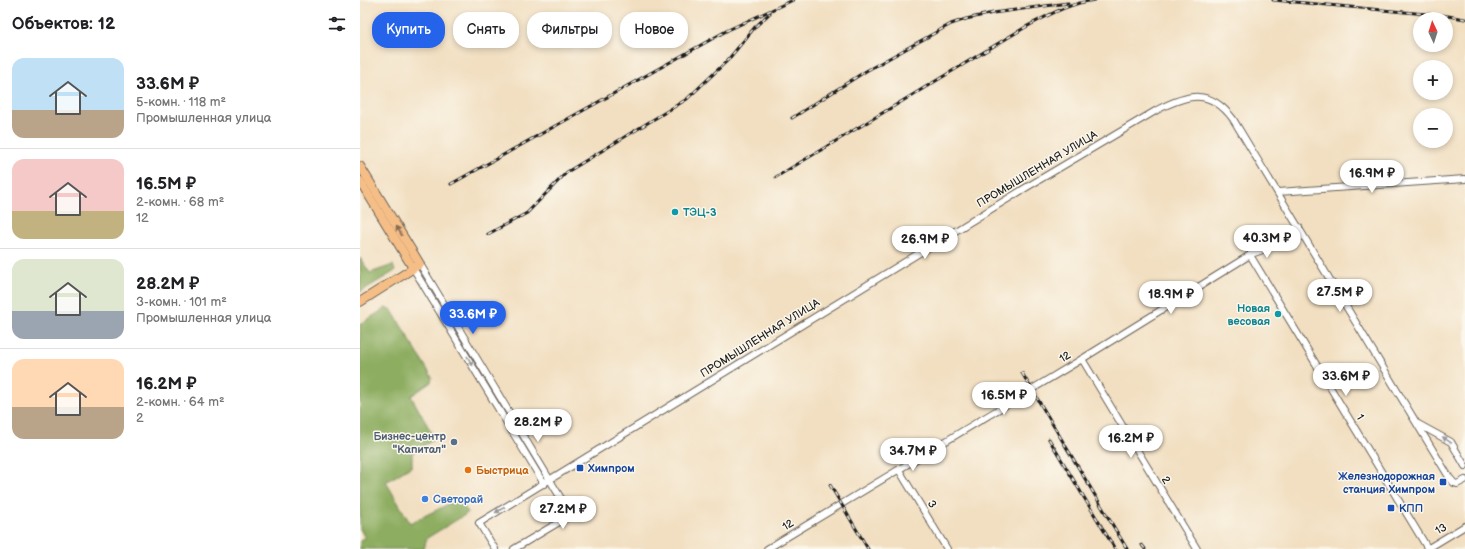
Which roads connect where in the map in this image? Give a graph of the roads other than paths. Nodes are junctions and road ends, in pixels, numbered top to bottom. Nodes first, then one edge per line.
1 (360, 166) edge
2 (1465, 179) edge
3 (360, 181) edge
4 (1278, 192) junction
5 (1299, 227) junction
6 (1250, 255) junction
7 (416, 266) junction
8 (360, 302) edge
9 (1082, 359) junction
10 (510, 414) junction
11 (504, 418) junction
12 (1418, 424) junction
13 (1465, 466) edge
14 (899, 470) junction
15 (1465, 480) edge
16 (547, 482) junction
17 (1465, 526) edge
18 (770, 548) edge
19 (495, 549) edge
20 (514, 549) edge
21 (947, 549) edge
22 (1196, 549) edge
23 (1428, 549) edge

7 -> 1 main road
2 - 4 street
3 - 7 main road
4 - 5 street, ПРОМЫШЛЕННАЯ УЛИЦА
4 - 16 street, ПРОМЫШЛЕННАЯ УЛИЦА
5 - 6 street, 12
5 - 12 street, ПРОМЫШЛЕННАЯ УЛИЦА
6 - 9 street, 12
6 - 23 street, 1
7 - 8 main road
7 - 10 street
7 -> 11 street
9 - 14 street, 12
9 - 22 street, 2
10 - 11 street
10 - 16 street
11 - 16 street
13 -> 12 street
12 - 15 street, ПРОМЫШЛЕННАЯ УЛИЦА
14 - 18 street, 12
14 - 21 street, 3
16 -> 19 street, ПРОМЫШЛЕННАЯ УЛИЦА
16 - 20 street
17 - 23 street, 13

